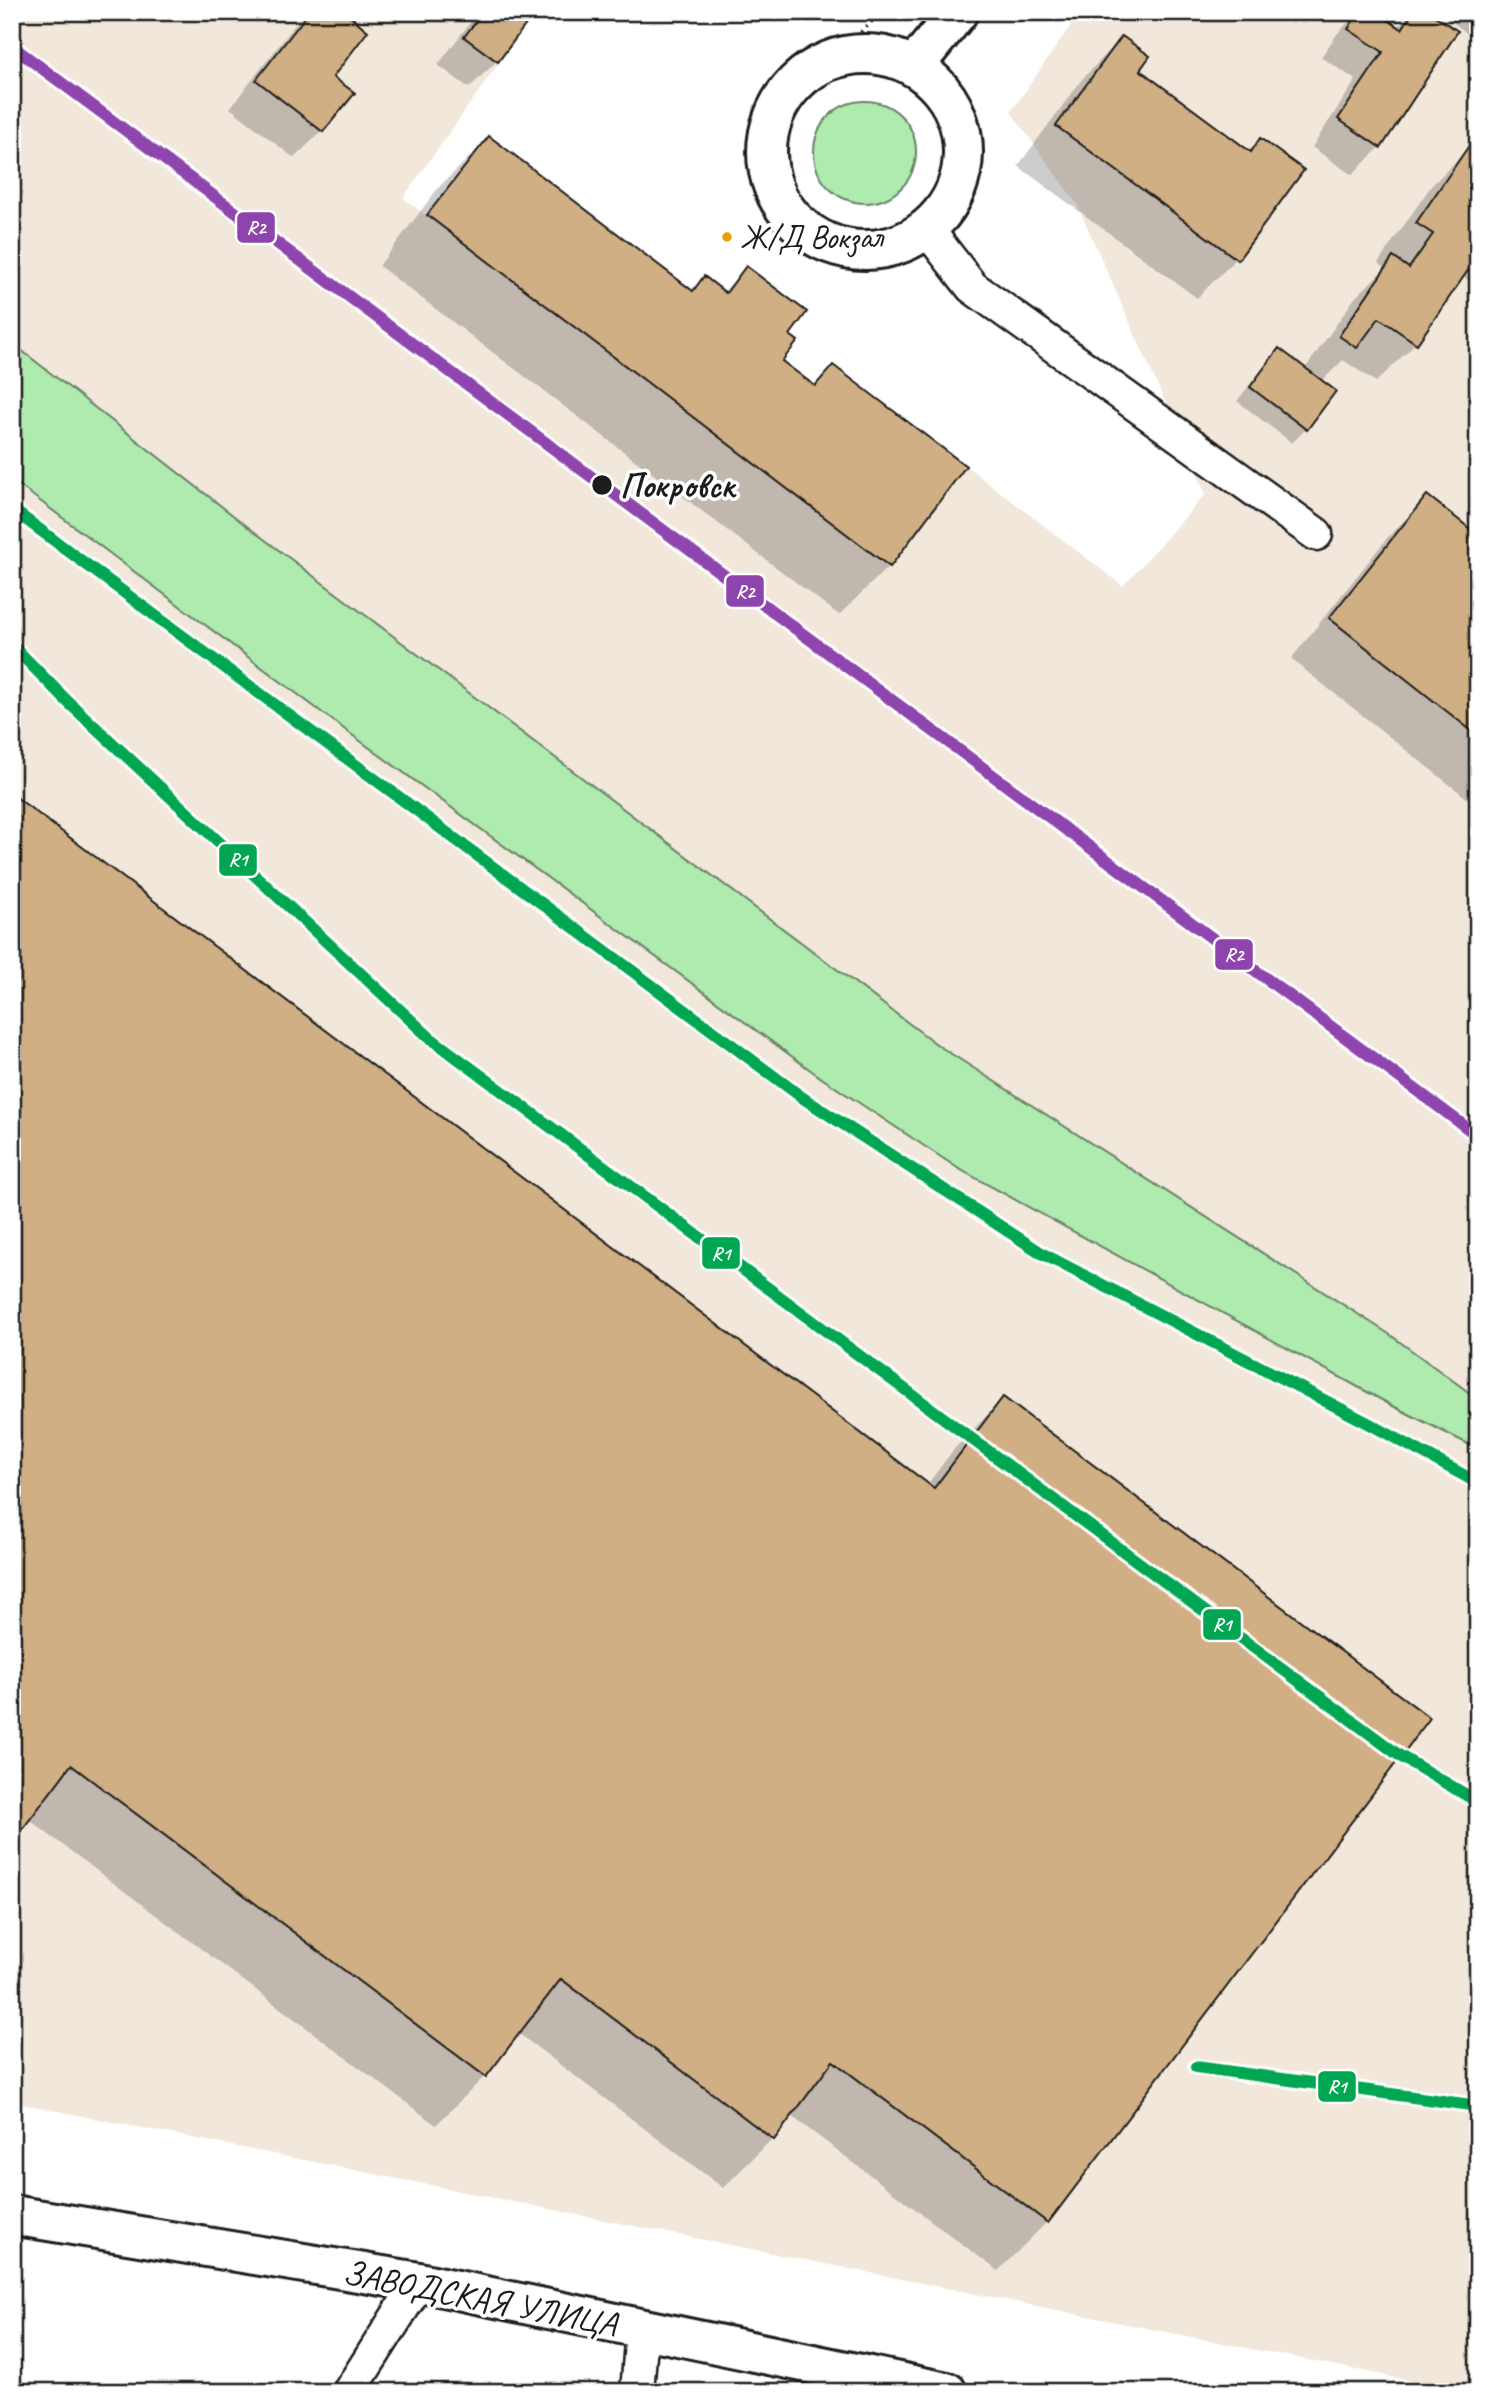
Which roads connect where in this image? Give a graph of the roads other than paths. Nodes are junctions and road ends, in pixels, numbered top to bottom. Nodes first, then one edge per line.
1 (958, 12) edge
2 (914, 66) junction
3 (926, 228) junction
4 (1316, 534) dead end
5 (12, 2215) edge
6 (419, 2282) junction
7 (642, 2330) junction
8 (349, 2392) edge
9 (637, 2392) edge
10 (947, 2392) edge

1 - 2 street
2 - 3 street
2 - 3 street
3 - 4 lane
5 - 6 street, ЗАВОДСКАЯ УЛИЦА
6 - 7 street, ЗАВОДСКАЯ УЛИЦА
6 - 8 lane
7 - 9 lane
7 - 10 street, ЗАВОДСКАЯ УЛИЦА

